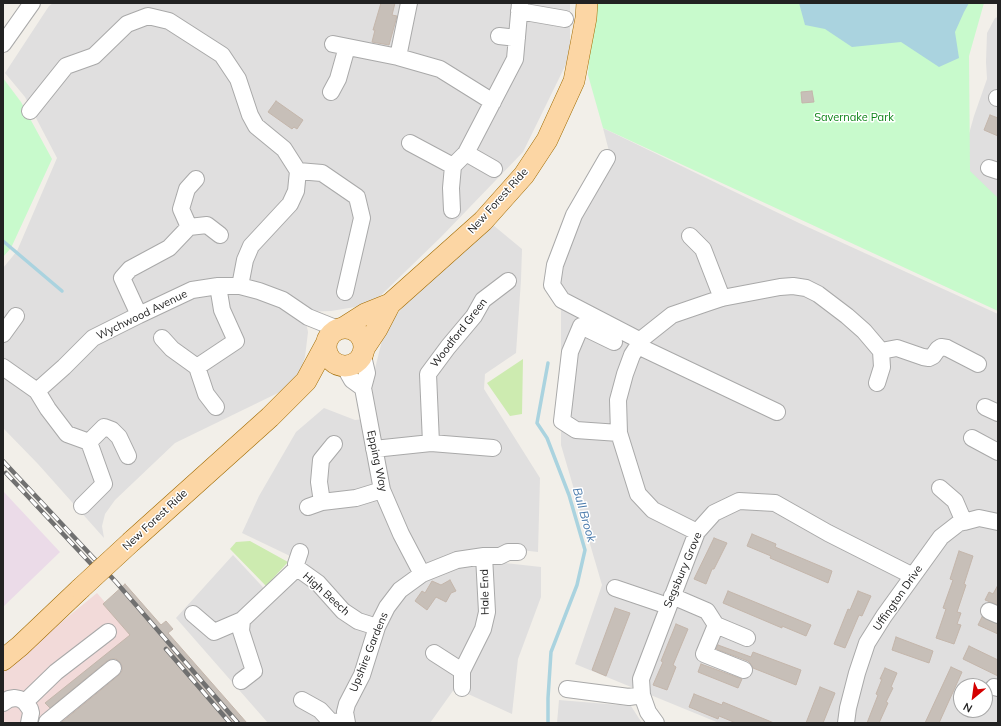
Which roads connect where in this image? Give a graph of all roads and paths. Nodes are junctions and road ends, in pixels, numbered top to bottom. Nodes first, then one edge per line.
1 (32, 3) edge
2 (409, 3) edge
3 (587, 3) edge
4 (520, 7) edge
5 (147, 9) edge
6 (565, 19) dead end
7 (499, 36) dead end
8 (517, 38) junction
9 (3, 44) edge
10 (398, 57) junction
11 (331, 92) dead end
12 (493, 102) junction
13 (30, 111) dead end
14 (410, 143) dead end
15 (466, 153) junction
16 (607, 158) dead end
17 (453, 166) junction
18 (494, 169) dead end
19 (298, 171) junction
20 (196, 179) dead end
21 (452, 210) dead end
22 (189, 227) junction
23 (220, 235) dead end
24 (690, 236) dead end
25 (508, 281) dead end
26 (218, 286) junction
27 (240, 286) junction
28 (345, 292) dead end
29 (722, 298) junction
30 (390, 304) junction
31 (138, 315) junction
32 (16, 316) dead end
33 (3, 334) edge
34 (333, 336) junction
35 (162, 338) dead end
36 (614, 342) dead end
37 (639, 344) junction
38 (882, 351) junction
39 (364, 352) junction
40 (978, 364) dead end
41 (343, 366) junction
42 (3, 367) edge
43 (197, 367) junction
44 (306, 381) junction
45 (877, 383) dead end
46 (363, 388) junction
47 (37, 391) junction
48 (216, 407) dead end
49 (777, 412) dead end
50 (619, 433) junction
51 (972, 438) dead end
52 (89, 442) junction
53 (431, 442) junction
54 (334, 444) dead end
55 (493, 448) dead end
56 (374, 449) junction
57 (998, 452) edge
58 (128, 456) dead end
59 (940, 488) dead end
60 (382, 490) junction
61 (82, 506) dead end
62 (964, 522) junction
63 (998, 522) edge
64 (697, 532) junction
65 (300, 552) dead end
66 (518, 552) dead end
67 (484, 556) junction
68 (296, 568) junction
69 (422, 574) junction
70 (913, 576) junction
71 (615, 588) dead end
72 (670, 601) junction
73 (193, 614) dead end
74 (242, 620) junction
75 (716, 625) junction
76 (377, 627) junction
77 (108, 632) dead end
78 (747, 638) dead end
79 (434, 653) dead end
80 (3, 660) edge
81 (113, 668) dead end
82 (744, 670) dead end
83 (462, 671) junction
84 (241, 681) dead end
85 (462, 688) dead end
86 (567, 689) dead end
87 (642, 695) junction
88 (302, 700) dead end
89 (25, 702) junction
90 (3, 703) edge
91 (30, 720) edge
92 (47, 722) edge
93 (347, 722) edge
94 (656, 723) edge
95 (846, 723) edge

1 - 9 street
2 - 10 street
3 - 30 main road, New Forest Ride
4 - 6 street
4 - 8 street
5 - 13 street
5 - 19 street
7 - 8 street
8 - 12 street
10 - 11 street
10 - 12 street
12 - 15 street
14 - 17 street
15 - 17 street
15 - 18 street
16 - 37 street
17 - 21 street
19 - 27 street
19 - 28 street
20 - 22 street
22 - 23 street
22 - 31 street
24 - 29 street
25 - 53 street, Woodford Green
26 - 27 street, Wychwood Avenue
26 - 31 street, Wychwood Avenue
26 - 43 street
27 - 34 street, Wychwood Avenue
29 - 37 street
29 - 38 street
30 - 34 main road, New Forest Ride
30 - 39 main road, New Forest Ride
31 - 47 street, Wychwood Avenue
32 - 33 street
34 - 39 main road
34 - 41 main road
34 - 44 main road, New Forest Ride
35 - 43 street
36 - 50 street
37 - 49 street
37 - 50 street
38 - 40 street
38 - 45 street
39 - 41 main road, New Forest Ride
39 - 46 street, Epping Way
41 - 44 main road, New Forest Ride
41 - 46 street
42 - 47 street
43 - 48 street
44 - 80 main road, New Forest Ride, bridge
46 - 56 street, Epping Way
47 - 52 street
50 - 64 street
51 - 57 street
52 - 58 street
52 - 61 street
53 - 55 street
53 - 56 street
54 - 60 street
56 - 60 street, Epping Way
59 - 62 street
60 - 69 street, Epping Way
62 - 63 street, Uffington Drive
62 - 70 street, Uffington Drive
64 - 70 street, Segsbury Grove
64 - 72 street, Segsbury Grove
65 - 68 street, High Beech
66 - 67 street, Hale End
67 - 69 street, Hale End
67 - 83 street, Hale End
68 - 74 street, High Beech
68 - 76 street, High Beech
69 - 76 street, Upshire Gardens
70 - 95 street, Uffington Drive
71 - 72 street
72 - 75 street
72 - 87 street, Segsbury Grove
73 - 74 street
74 - 84 street
75 - 78 street
75 - 82 street
76 - 93 street, Upshire Gardens
77 - 89 street
79 - 83 street
81 - 92 street
83 - 85 street, Hale End
86 - 87 street
87 - 94 street, Segsbury Grove
88 - 93 street, Upshire Gardens
89 - 90 street
89 - 91 street
91 - 92 street

